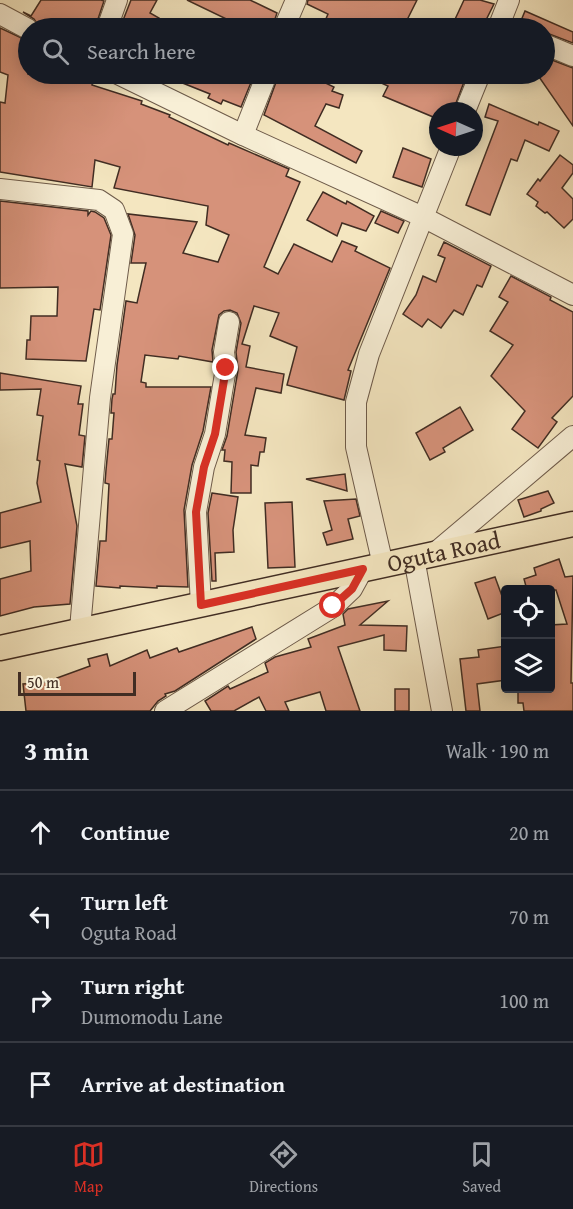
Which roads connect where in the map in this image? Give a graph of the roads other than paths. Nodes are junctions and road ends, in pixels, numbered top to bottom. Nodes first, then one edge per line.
1 (117, 0) edge
2 (296, 0) edge
3 (509, 0) edge
4 (0, 14) edge
5 (111, 18) edge
6 (288, 18) edge
7 (505, 18) edge
8 (18, 24) edge
9 (555, 49) edge
10 (573, 56) edge
11 (138, 84) edge
12 (263, 84) edge
13 (476, 84) edge
14 (469, 102) edge
15 (243, 135) junction
16 (447, 156) edge
17 (0, 189) edge
18 (423, 217) junction
19 (573, 295) edge
20 (229, 322) dead end
21 (573, 436) edge
22 (573, 524) edge
23 (425, 556) junction
24 (373, 567) junction
25 (201, 605) junction
26 (80, 629) junction
27 (0, 648) edge
28 (165, 711) edge
29 (442, 711) edge

1 - 5 street
2 - 6 street
3 - 7 street
4 - 8 street
9 - 10 street
11 - 15 street
12 - 15 street
13 - 14 street
15 - 18 street
16 - 18 street
17 - 26 street
18 - 19 street
18 - 24 street
20 - 25 street
21 - 23 street
22 - 23 main road, Oguta Road
23 - 24 main road, Oguta Road
23 - 29 street
24 - 25 main road, Oguta Road
24 - 28 street
25 - 26 main road, Oguta Road
26 - 27 main road, Oguta Road

